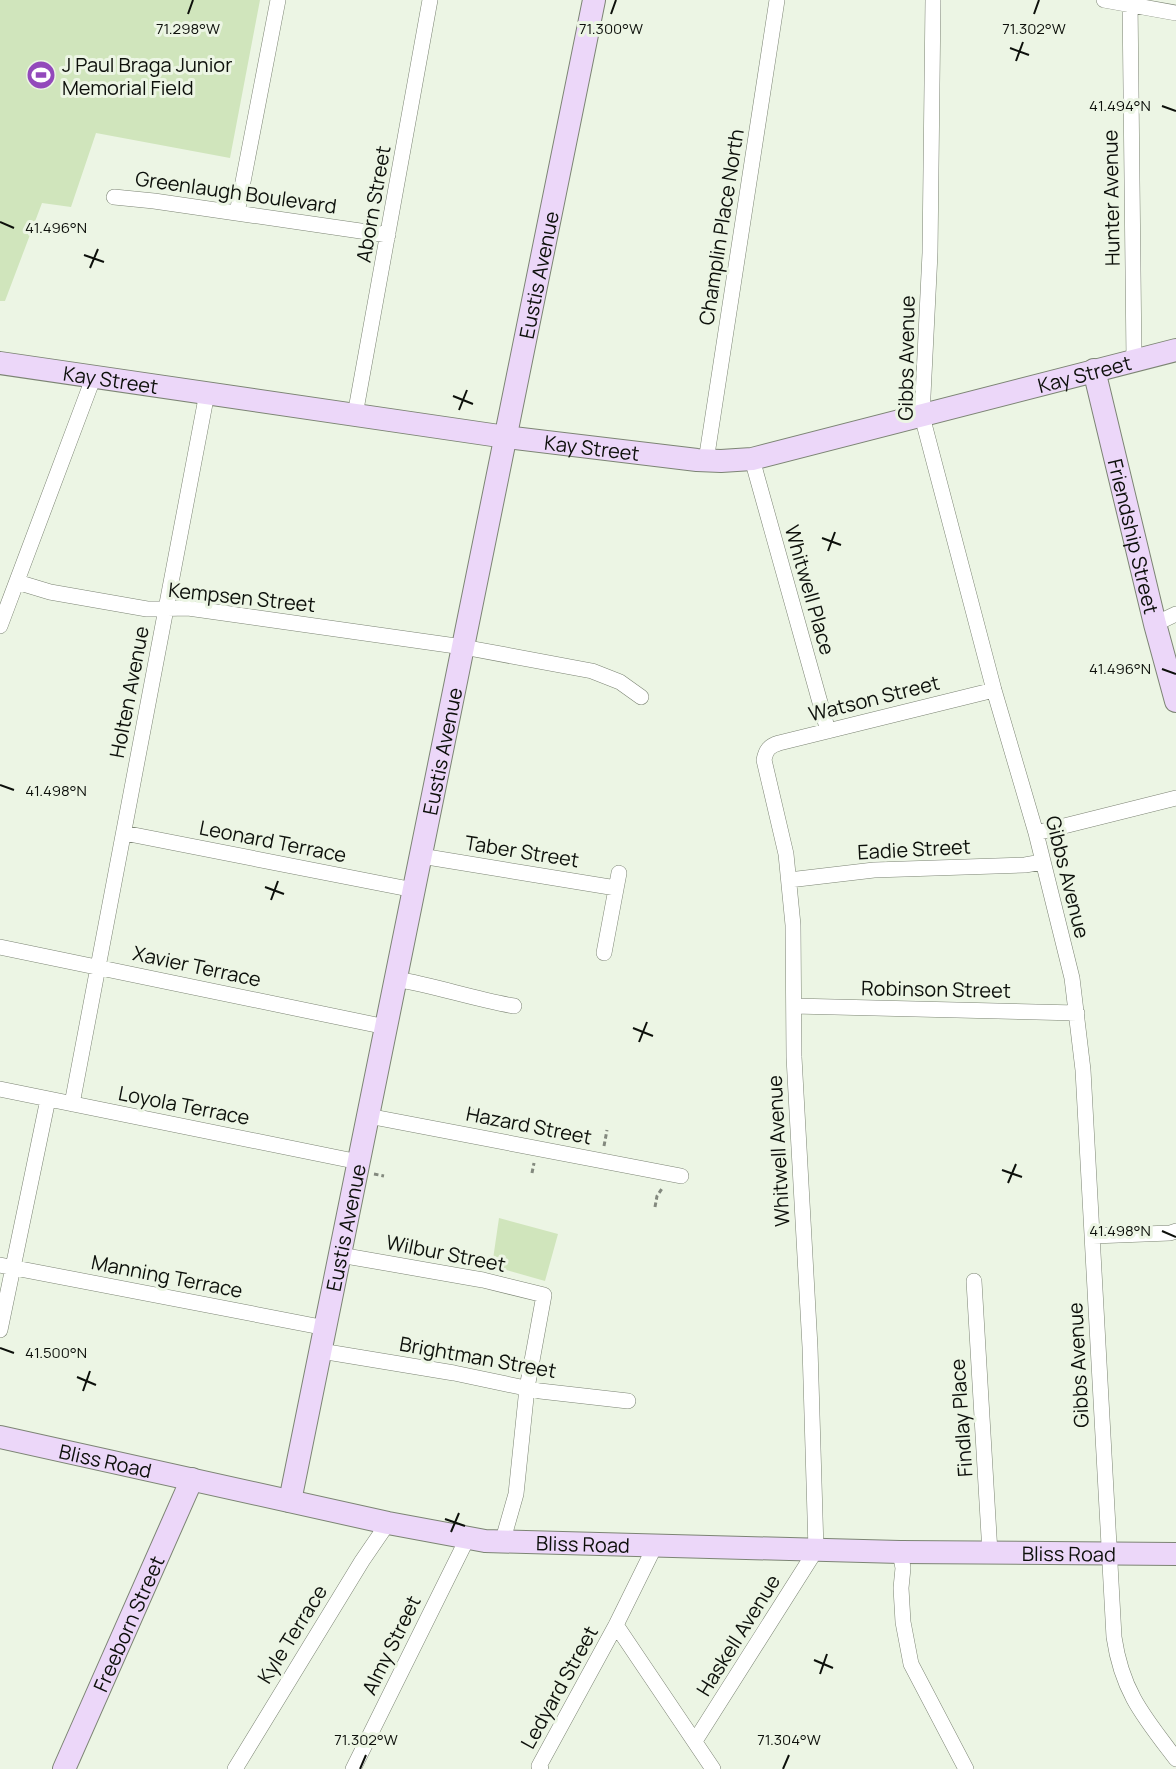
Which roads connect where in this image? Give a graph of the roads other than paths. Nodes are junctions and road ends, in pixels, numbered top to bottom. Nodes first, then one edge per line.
1 (278, 0) edge
2 (430, 0) edge
3 (594, 0) edge
4 (777, 0) edge
5 (933, 0) edge
6 (1104, 0) edge
7 (1130, 2) edge
8 (1176, 14) edge
9 (114, 198) dead end
10 (237, 213) junction
11 (388, 235) junction
12 (1176, 350) edge
13 (1134, 360) junction
14 (0, 363) edge
15 (1094, 370) junction
16 (94, 376) junction
17 (207, 393) junction
18 (355, 415) junction
19 (922, 416) junction
20 (506, 437) junction
21 (752, 459) junction
22 (706, 461) junction
23 (17, 582) junction
24 (166, 608) junction
25 (1176, 614) edge
26 (1155, 624) junction
27 (0, 626) edge
28 (463, 647) junction
29 (994, 690) junction
30 (641, 697) dead end
31 (1176, 701) edge
32 (828, 732) junction
33 (766, 752) joint
34 (1176, 798) edge
35 (124, 833) junction
36 (1036, 833) junction
37 (421, 856) junction
38 (1042, 862) junction
39 (789, 880) junction
40 (414, 890) junction
41 (0, 947) edge
42 (604, 953) dead end
43 (98, 967) junction
44 (396, 979) junction
45 (514, 1006) dead end
46 (794, 1006) junction
47 (1077, 1013) junction
48 (386, 1027) junction
49 (0, 1089) edge
50 (48, 1099) junction
51 (72, 1104) junction
52 (368, 1116) junction
53 (359, 1162) junction
54 (677, 1175) road end
55 (1176, 1231) edge
56 (1093, 1236) junction
57 (340, 1255) junction
58 (7, 1266) edge
59 (974, 1281) dead end
60 (326, 1328) junction
61 (0, 1330) edge
62 (321, 1350) junction
63 (527, 1388) junction
64 (628, 1401) dead end
65 (1, 1440) edge
66 (192, 1479) junction
67 (290, 1502) junction
68 (388, 1523) junction
69 (467, 1539) junction
70 (502, 1543) junction
71 (654, 1546) junction
72 (816, 1550) junction
73 (900, 1552) junction
74 (990, 1553) junction
75 (1110, 1554) junction
76 (1176, 1554) edge
77 (616, 1625) junction
78 (694, 1741) junction
79 (1176, 1759) edge
80 (64, 1769) edge
81 (235, 1769) edge
82 (353, 1769) edge
83 (541, 1769) edge
84 (713, 1769) edge
85 (966, 1769) edge

1 - 10 street
2 - 11 street, Aborn Street
3 - 20 street, Eustis Avenue
4 - 22 street, Champlin Place North
5 - 19 street, Gibbs Avenue
6 - 7 street
7 - 8 street
7 - 13 street, Hunter Avenue
9 - 10 street, Greenlaugh Boulevard
10 - 11 street, Greenlaugh Boulevard
11 - 18 street, Aborn Street
12 - 13 street, Kay Street
13 - 15 street, Kay Street
14 - 16 street, Kay Street
15 - 19 street, Kay Street
15 - 26 street, Friendship Street
16 - 17 street, Kay Street
16 - 23 street
17 - 18 street, Kay Street
17 - 24 street, Holten Avenue
18 - 20 street, Kay Street
19 - 21 street, Kay Street
19 - 29 street, Gibbs Avenue
20 - 22 street, Kay Street
20 - 28 street, Eustis Avenue
21 - 22 street, Kay Street
21 - 32 street, Whitwell Place
23 - 24 street, Kempsen Street
23 - 27 street
24 - 28 street, Kempsen Street
24 - 35 street, Holten Avenue
25 - 26 street
26 - 31 street, Friendship Street
28 - 30 street, Kempsen Street
28 - 37 street, Eustis Avenue
29 - 32 street, Watson Street
29 - 36 street, Gibbs Avenue
32 - 33 street, Watson Street
33 - 39 street, Whitwell Avenue
34 - 36 street
35 - 40 street, Leonard Terrace
35 - 43 street, Holten Avenue
36 - 38 street, Gibbs Avenue
37 - 40 street, Eustis Avenue
37 - 42 street, Taber Street
38 - 39 street, Eadie Street
38 - 47 street, Gibbs Avenue
39 - 46 street, Whitwell Avenue
40 - 44 street, Eustis Avenue
41 - 43 street, Xavier Terrace
43 - 48 street, Xavier Terrace
43 - 51 street, Holten Avenue
44 - 45 street
44 - 48 street, Eustis Avenue
46 - 47 street, Robinson Street
46 - 72 street, Whitwell Avenue
47 - 56 street, Gibbs Avenue
48 - 52 street, Eustis Avenue
49 - 50 street, Loyola Terrace
50 - 51 street, Loyola Terrace
50 - 58 street
51 - 53 street, Loyola Terrace
52 - 53 street, Eustis Avenue
52 - 54 street, Hazard Street
53 - 57 street, Eustis Avenue
55 - 56 street
56 - 75 street, Gibbs Avenue
57 - 60 street, Eustis Avenue
57 - 63 street, Wilbur Street
58 - 60 street, Manning Terrace
58 - 61 street
59 - 74 street, Findlay Place
60 - 62 street, Eustis Avenue
62 - 63 street, Brightman Street
62 - 67 street, Eustis Avenue
63 - 64 street, Brightman Street
63 - 70 street
65 - 66 street, Bliss Road
66 - 67 street, Bliss Road
66 - 80 street, Freeborn Street
67 - 68 street, Bliss Road
68 - 69 street, Bliss Road
68 - 81 street, Kyle Terrace
69 - 70 street, Bliss Road
69 - 82 street, Almy Street
70 - 71 street, Bliss Road
71 - 72 street, Bliss Road
71 - 77 street, Ledyard Street
72 - 73 street, Bliss Road
72 - 78 street, Haskell Avenue
73 - 74 street, Bliss Road
73 - 85 street
74 - 75 street, Bliss Road
75 - 76 street, Bliss Road
75 - 79 street, Gibbs Avenue
77 - 78 street
77 - 83 street, Ledyard Street
78 - 84 street

